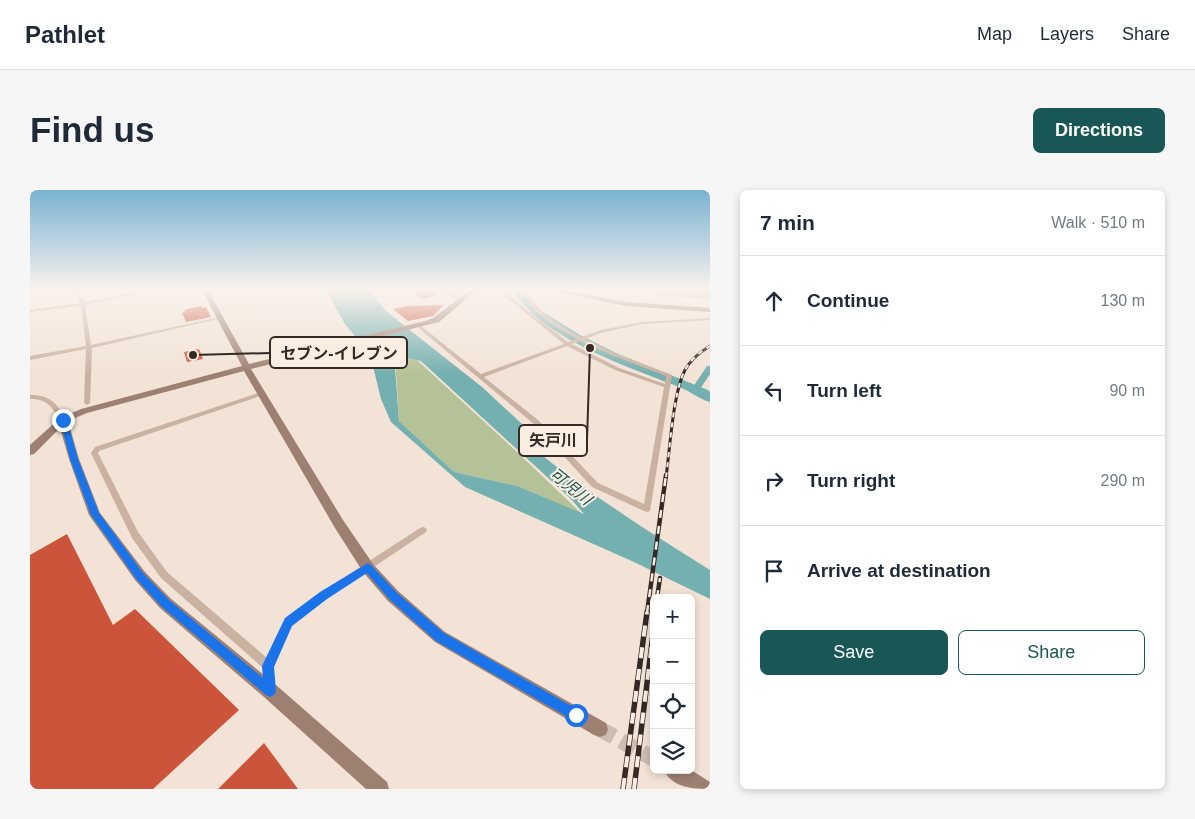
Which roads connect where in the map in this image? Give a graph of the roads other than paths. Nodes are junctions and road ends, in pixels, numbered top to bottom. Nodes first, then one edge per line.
1 (85, 318) edge
2 (220, 318) joint
3 (439, 318) edge
4 (535, 318) edge
5 (548, 318) edge
6 (710, 319) edge
7 (416, 327) junction
8 (580, 339) junction
9 (568, 344) junction
10 (89, 348) junction
11 (30, 358) edge
12 (247, 367) junction
13 (481, 376) junction
14 (666, 386) junction
15 (261, 394) junction
16 (30, 397) edge
17 (87, 403) dead end
18 (63, 420) junction
19 (30, 451) edge
20 (423, 530) dead end
21 (368, 568) junction
22 (268, 666) junction
23 (270, 691) junction
24 (600, 729) tunnel mouth
25 (680, 774) edge
26 (380, 789) edge
27 (705, 789) edge

1 - 10 street
2 - 10 street
2 - 12 street
3 - 7 street
4 - 9 street
5 - 8 street
6 - 8 street
7 - 12 street
7 - 13 street
8 - 9 street
8 - 14 street
9 - 13 street
9 - 14 street
10 - 11 street
10 - 17 street
12 - 15 street
12 - 18 street
13 - 14 street
15 - 21 street
15 - 22 street
16 - 18 street
18 - 19 street
18 - 23 street
20 - 21 street
21 - 22 street
21 - 24 street
22 - 23 street
23 - 26 street
25 - 27 street

